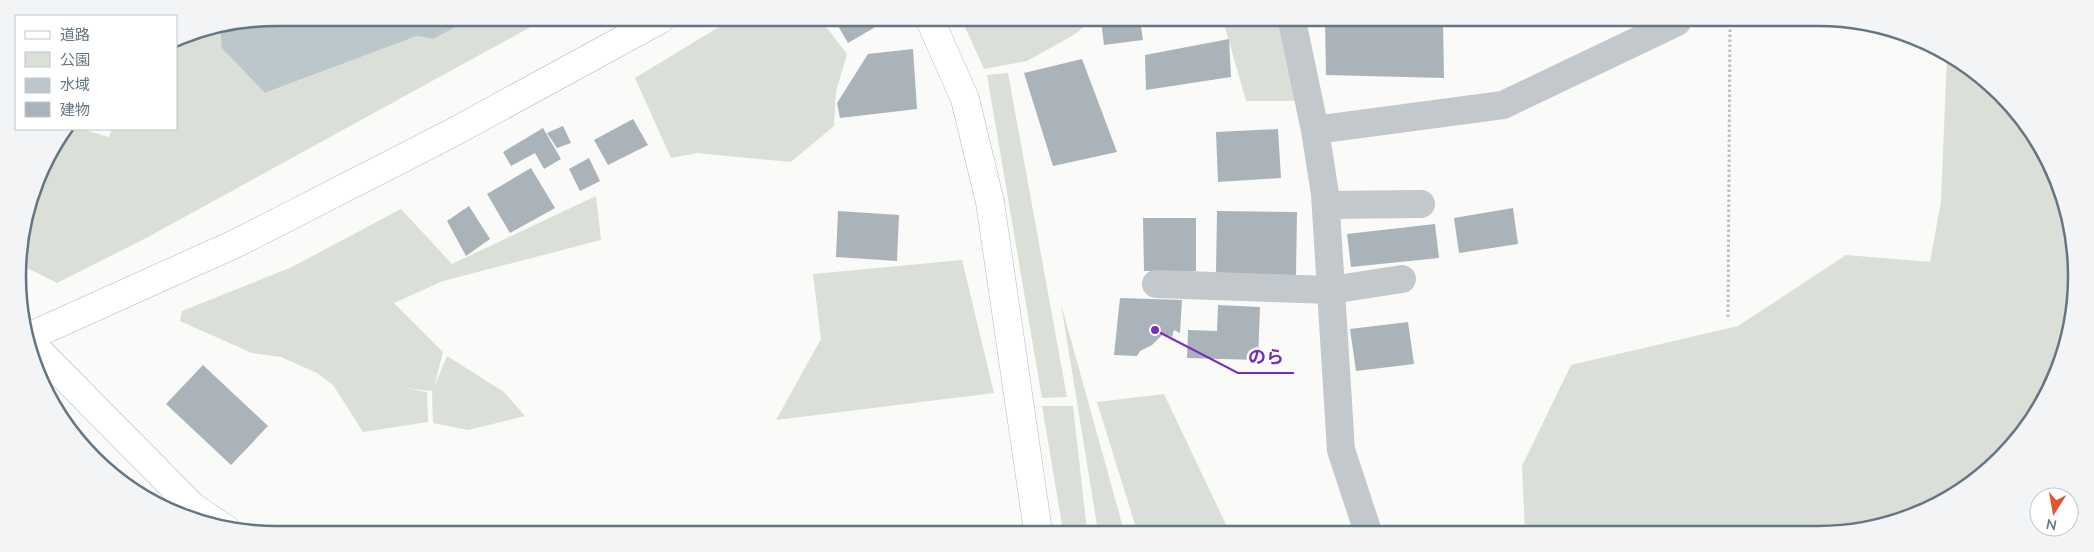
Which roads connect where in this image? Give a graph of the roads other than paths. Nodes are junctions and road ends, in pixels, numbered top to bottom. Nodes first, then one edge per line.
1 (648, 26) edge
2 (933, 26) edge
3 (1293, 26) edge
4 (1669, 26) edge
5 (1315, 130) junction
6 (1420, 204) dead end
7 (1326, 205) junction
8 (1402, 279) dead end
9 (1156, 284) dead end
10 (1331, 290) junction
11 (33, 335) edge
12 (38, 350) edge
13 (204, 515) edge
14 (1037, 526) edge
15 (1366, 526) edge

1 - 11 street
2 - 14 street
3 - 5 street
4 - 5 street
5 - 7 street
6 - 7 street
7 - 10 street
8 - 10 street
9 - 10 street
10 - 15 street
12 - 13 street

